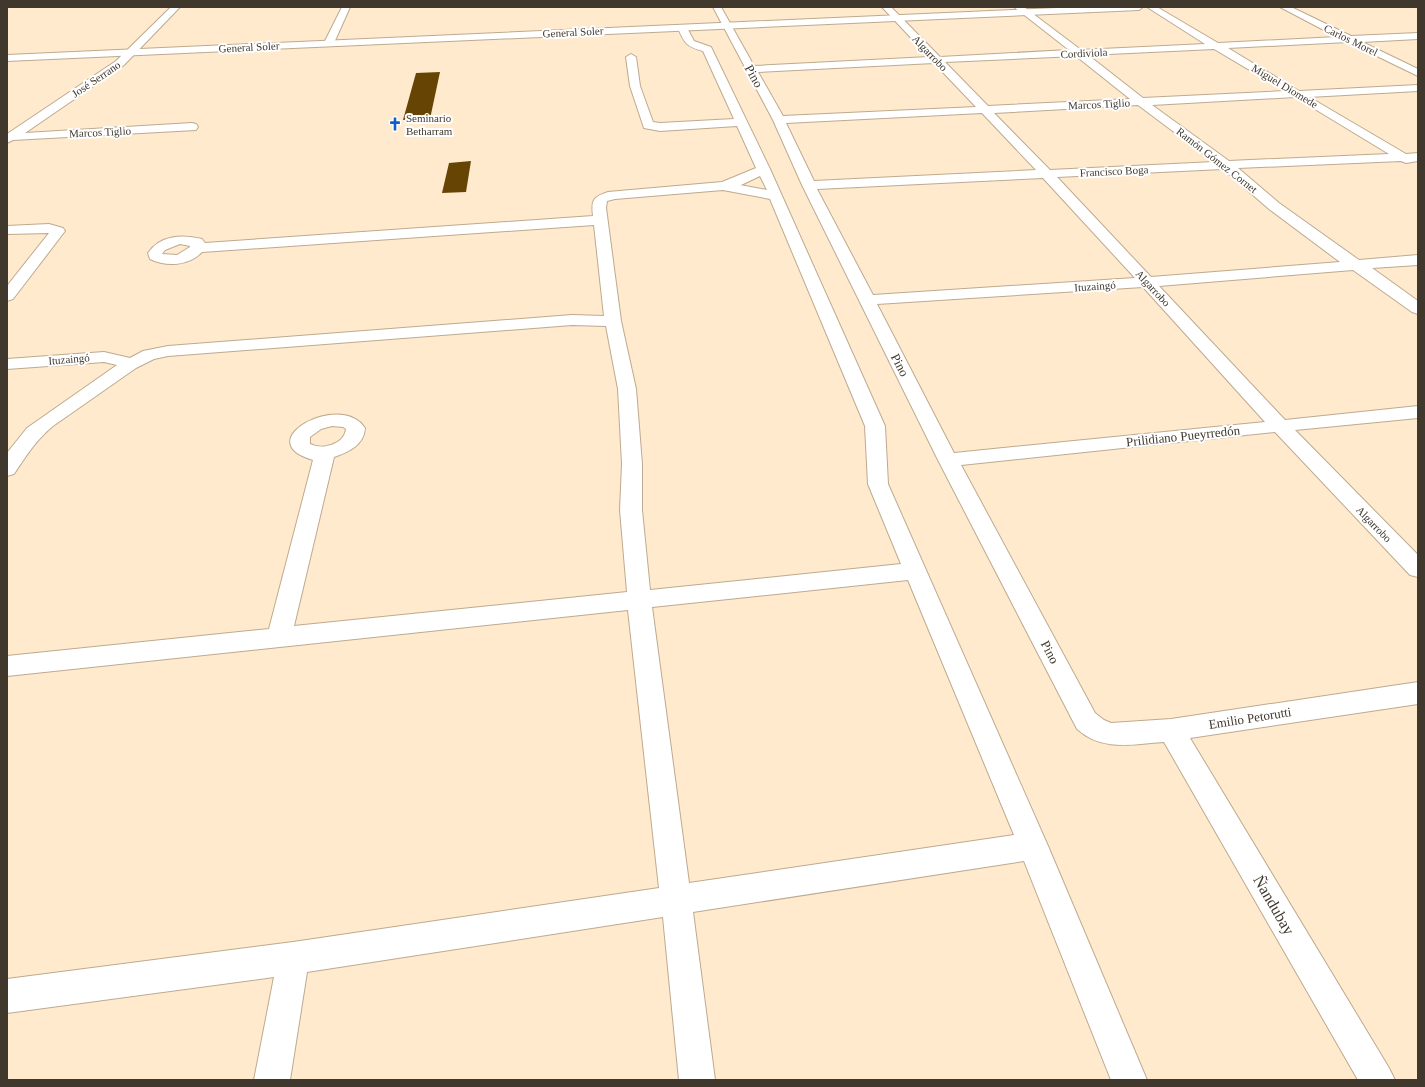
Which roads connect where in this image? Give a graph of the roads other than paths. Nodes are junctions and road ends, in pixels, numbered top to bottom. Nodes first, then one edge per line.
1 (176, 7) edge
2 (346, 7) edge
3 (718, 7) edge
4 (886, 7) edge
5 (1139, 7) edge
6 (1151, 7) edge
7 (1284, 7) edge
8 (1021, 10) edge
9 (897, 18) junction
10 (728, 26) junction
11 (683, 28) junction
12 (1418, 36) edge
13 (1350, 39) junction
14 (329, 43) junction
15 (1216, 46) junction
16 (132, 52) junction
17 (632, 53) dead end
18 (1078, 53) junction
19 (7, 58) edge
20 (937, 60) junction
21 (751, 69) junction
22 (1418, 73) edge
23 (1418, 88) edge
24 (1300, 95) junction
25 (1142, 103) junction
26 (984, 110) junction
27 (779, 120) junction
28 (741, 122) junction
29 (192, 128) dead end
30 (8, 138) edge
31 (1405, 158) junction
32 (1418, 158) edge
33 (1226, 165) junction
34 (1418, 166) edge
35 (764, 169) junction
36 (1048, 175) junction
37 (809, 185) junction
38 (723, 186) junction
39 (776, 196) junction
40 (601, 220) junction
41 (7, 230) edge
42 (198, 248) dead end
43 (1418, 260) edge
44 (1356, 265) junction
45 (1148, 282) junction
46 (7, 296) edge
47 (868, 300) junction
48 (1418, 309) edge
49 (614, 322) junction
50 (7, 364) edge
51 (130, 364) junction
52 (1418, 412) edge
53 (1280, 426) junction
54 (325, 453) dead end
55 (948, 460) junction
56 (7, 469) edge
57 (1418, 569) edge
58 (914, 571) junction
59 (639, 601) junction
60 (279, 638) junction
61 (7, 666) edge
62 (1418, 693) edge
63 (1086, 721) joint
64 (1171, 730) junction
65 (1033, 846) junction
66 (676, 899) junction
67 (293, 958) junction
68 (7, 996) edge
69 (272, 1080) edge
70 (697, 1080) edge
71 (1129, 1080) edge
72 (1377, 1080) edge

1 - 16 street, José Serrano
2 - 14 street
3 - 10 street, Pino
4 - 9 street, Algarrobo
5 - 8 street, General Soler
6 - 15 street, Miguel Diomede
7 - 13 street, Carlos Morel
8 - 9 street, General Soler
8 - 18 street, Ramón Gómez Cornet
9 - 10 street, General Soler
9 - 20 street, Algarrobo
10 - 11 street, General Soler
10 - 21 street, Pino
11 - 14 street, General Soler
11 - 28 street
12 - 13 street, Cordiviola
13 - 15 street, Cordiviola
13 - 22 street, Carlos Morel
14 - 16 street, General Soler
15 - 18 street, Cordiviola
15 - 24 street, Miguel Diomede
16 - 19 street, General Soler
16 - 30 street, José Serrano
17 - 28 street
18 - 20 street, Cordiviola
18 - 25 street, Ramón Gómez Cornet
20 - 21 street, Cordiviola
20 - 26 street, Algarrobo
21 - 27 street, Pino
23 - 24 street, Marcos Tiglio
24 - 25 street, Marcos Tiglio
24 - 31 street, Miguel Diomede
25 - 26 street, Marcos Tiglio
25 - 33 street, Ramón Gómez Cornet
26 - 27 street, Marcos Tiglio
26 - 36 street, Algarrobo
27 - 37 street, Pino
28 - 35 street
29 - 30 street, Marcos Tiglio
31 - 32 street, Francisco Boga
31 - 33 street, Francisco Boga
31 - 34 street, Miguel Diomede
33 - 36 street, Francisco Boga
33 - 44 street, Ramón Gómez Cornet
35 - 38 street
35 - 39 street
36 - 37 street, Francisco Boga
36 - 45 street, Algarrobo
37 - 47 street, Pino
38 - 39 street
38 - 40 street
39 - 58 street
40 - 42 street
40 - 49 street
41 - 46 street
43 - 44 street, Ituzaingó
44 - 45 street, Ituzaingó
44 - 48 street, Ramón Gómez Cornet
45 - 47 street, Ituzaingó
45 - 53 street, Algarrobo
47 - 55 street, Pino
49 - 51 street
49 - 59 street
50 - 51 street, Ituzaingó
51 - 56 street
52 - 53 street, Prilidiano Pueyrredón
53 - 55 street, Prilidiano Pueyrredón
53 - 57 street, Algarrobo
54 - 60 street
55 - 63 street, Pino
58 - 59 street
58 - 65 street
59 - 60 street
59 - 66 street
60 - 61 street
62 - 64 street, Emilio Petorutti
63 - 64 street, Emilio Petorutti
64 - 72 street, Ñandubay
65 - 66 street
65 - 71 street
66 - 67 street
66 - 70 street
67 - 68 street
67 - 69 street

